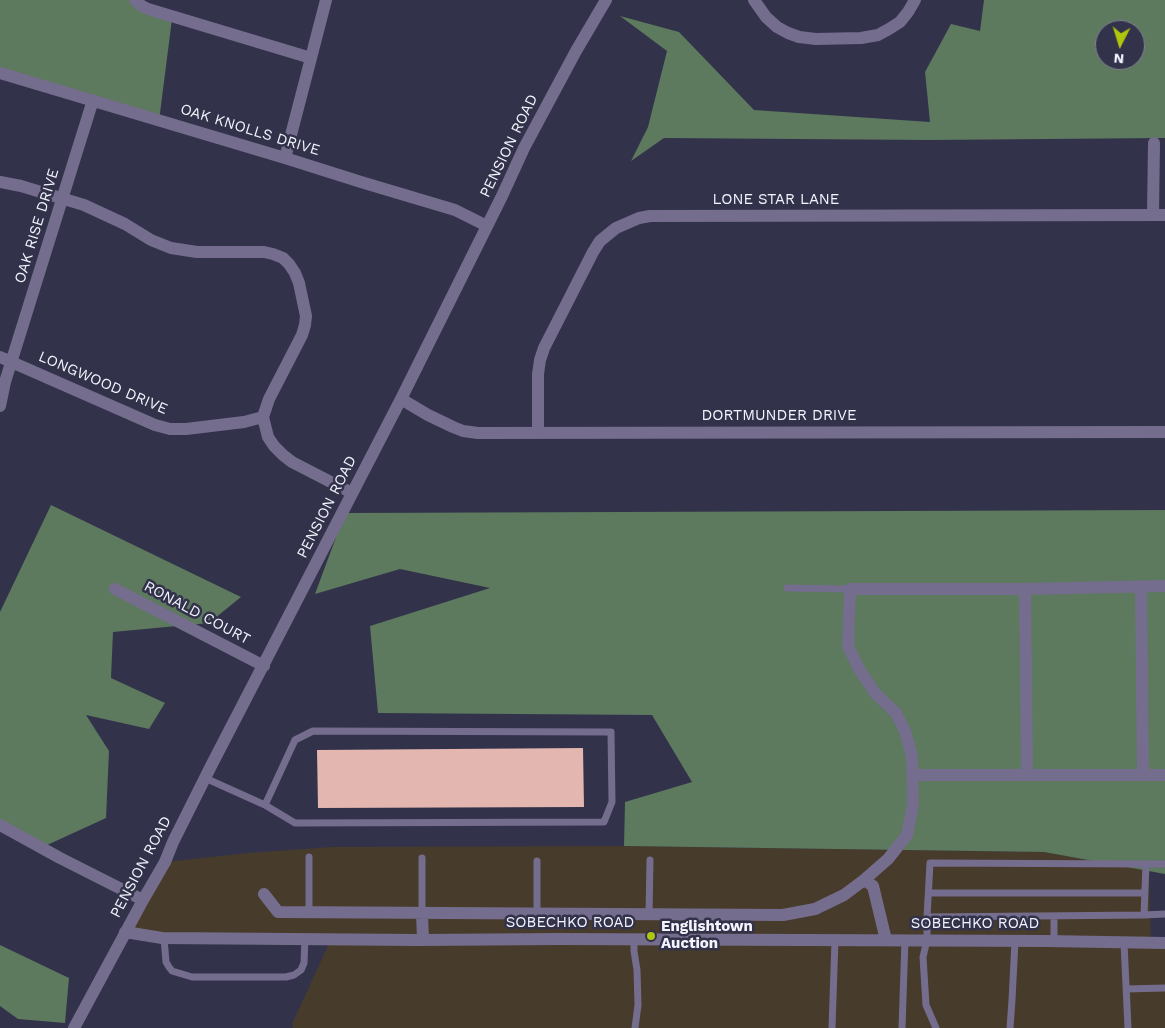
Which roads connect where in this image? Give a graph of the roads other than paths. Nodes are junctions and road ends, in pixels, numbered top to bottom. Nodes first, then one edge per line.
1 (135, 0) edge
2 (326, 0) edge
3 (606, 0) edge
4 (754, 0) edge
5 (915, 0) edge
6 (311, 58) junction
7 (0, 73) edge
8 (93, 100) junction
9 (1154, 143) dead end
10 (285, 158) junction
11 (0, 182) edge
12 (63, 198) junction
13 (1159, 215) edge
14 (487, 226) junction
15 (6, 359) edge
16 (402, 399) junction
17 (0, 406) edge
18 (262, 416) junction
19 (1165, 432) edge
20 (538, 433) junction
21 (352, 493) junction
22 (1165, 586) edge
23 (1141, 587) junction
24 (787, 588) dead end
25 (115, 589) dead end
26 (850, 589) junction
27 (1026, 589) junction
28 (264, 666) junction
29 (913, 775) junction
30 (1027, 775) junction
31 (1143, 775) junction
32 (1165, 776) edge
33 (205, 778) junction
34 (265, 805) junction
35 (0, 825) edge
36 (309, 856) dead end
37 (422, 858) dead end
38 (536, 860) dead end
39 (650, 860) dead end
40 (1146, 864) junction
41 (1165, 864) edge
42 (864, 880) junction
43 (929, 893) junction
44 (1145, 893) junction
45 (264, 894) dead end
46 (143, 900) junction
47 (309, 913) junction
48 (422, 914) junction
49 (537, 914) junction
50 (649, 914) junction
51 (1165, 914) edge
52 (1144, 915) junction
53 (1054, 916) junction
54 (927, 917) junction
55 (125, 932) junction
56 (164, 938) junction
57 (305, 938) junction
58 (423, 940) junction
59 (634, 940) junction
60 (835, 940) junction
61 (886, 940) junction
62 (905, 940) junction
63 (927, 940) junction
64 (1015, 941) junction
65 (1054, 941) junction
66 (1124, 943) junction
67 (1165, 943) edge
68 (1165, 988) edge
69 (1126, 989) junction
70 (74, 1028) edge
71 (634, 1028) edge
72 (832, 1028) edge
73 (902, 1028) edge
74 (936, 1028) edge
75 (1010, 1028) edge
76 (1128, 1028) edge

1 - 6 street
2 - 6 street
3 - 14 street, PENSION ROAD
4 - 5 street
6 - 10 street
7 - 8 street, OAK KNOLLS DRIVE
8 - 10 street, OAK KNOLLS DRIVE
8 - 12 street, OAK RISE DRIVE
9 - 13 street
10 - 14 street, OAK KNOLLS DRIVE
11 - 12 street
12 - 15 street, OAK RISE DRIVE
12 - 18 street
13 - 20 street, LONE STAR LANE
14 - 16 street, PENSION ROAD
15 - 17 street
15 - 18 street, LONGWOOD DRIVE
16 - 20 street, DORTMUNDER DRIVE
16 - 21 street, PENSION ROAD
18 - 21 street
19 - 20 street, DORTMUNDER DRIVE
21 - 28 street, PENSION ROAD
22 - 23 street
23 - 27 street
23 - 31 street
24 - 26 lane
25 - 28 street, RONALD COURT
26 - 27 street
26 - 29 street
27 - 30 street
28 - 33 street, PENSION ROAD
29 - 30 street
29 - 42 street
30 - 31 street
31 - 32 street
33 - 34 lane
33 - 46 street, PENSION ROAD
34 - 34 lane
35 - 46 street
36 - 47 lane
37 - 48 lane
38 - 49 lane
39 - 50 lane
40 - 41 lane
40 - 43 lane
40 - 44 lane
42 - 50 street
42 - 61 street
43 - 44 lane
43 - 54 lane
44 - 52 lane
45 - 47 street
46 - 55 street, PENSION ROAD
47 - 48 street
48 - 49 street
48 - 58 street
49 - 50 street
51 - 52 lane
52 - 53 lane
53 - 54 lane
53 - 65 lane
54 - 63 lane
55 - 56 street, SOBECHKO ROAD
55 - 70 street, PENSION ROAD
56 - 57 street, SOBECHKO ROAD
56 - 57 lane
57 - 58 street, SOBECHKO ROAD
58 - 59 street, SOBECHKO ROAD
59 - 60 street, SOBECHKO ROAD
59 - 71 lane
60 - 61 street, SOBECHKO ROAD
60 - 72 lane
61 - 62 street, SOBECHKO ROAD
62 - 63 street, SOBECHKO ROAD
62 - 73 lane
63 - 64 street, SOBECHKO ROAD
63 - 74 lane
64 - 65 street, SOBECHKO ROAD
64 - 75 lane
65 - 66 street, SOBECHKO ROAD
66 - 67 street, SOBECHKO ROAD
66 - 69 lane
68 - 69 lane
69 - 76 lane

